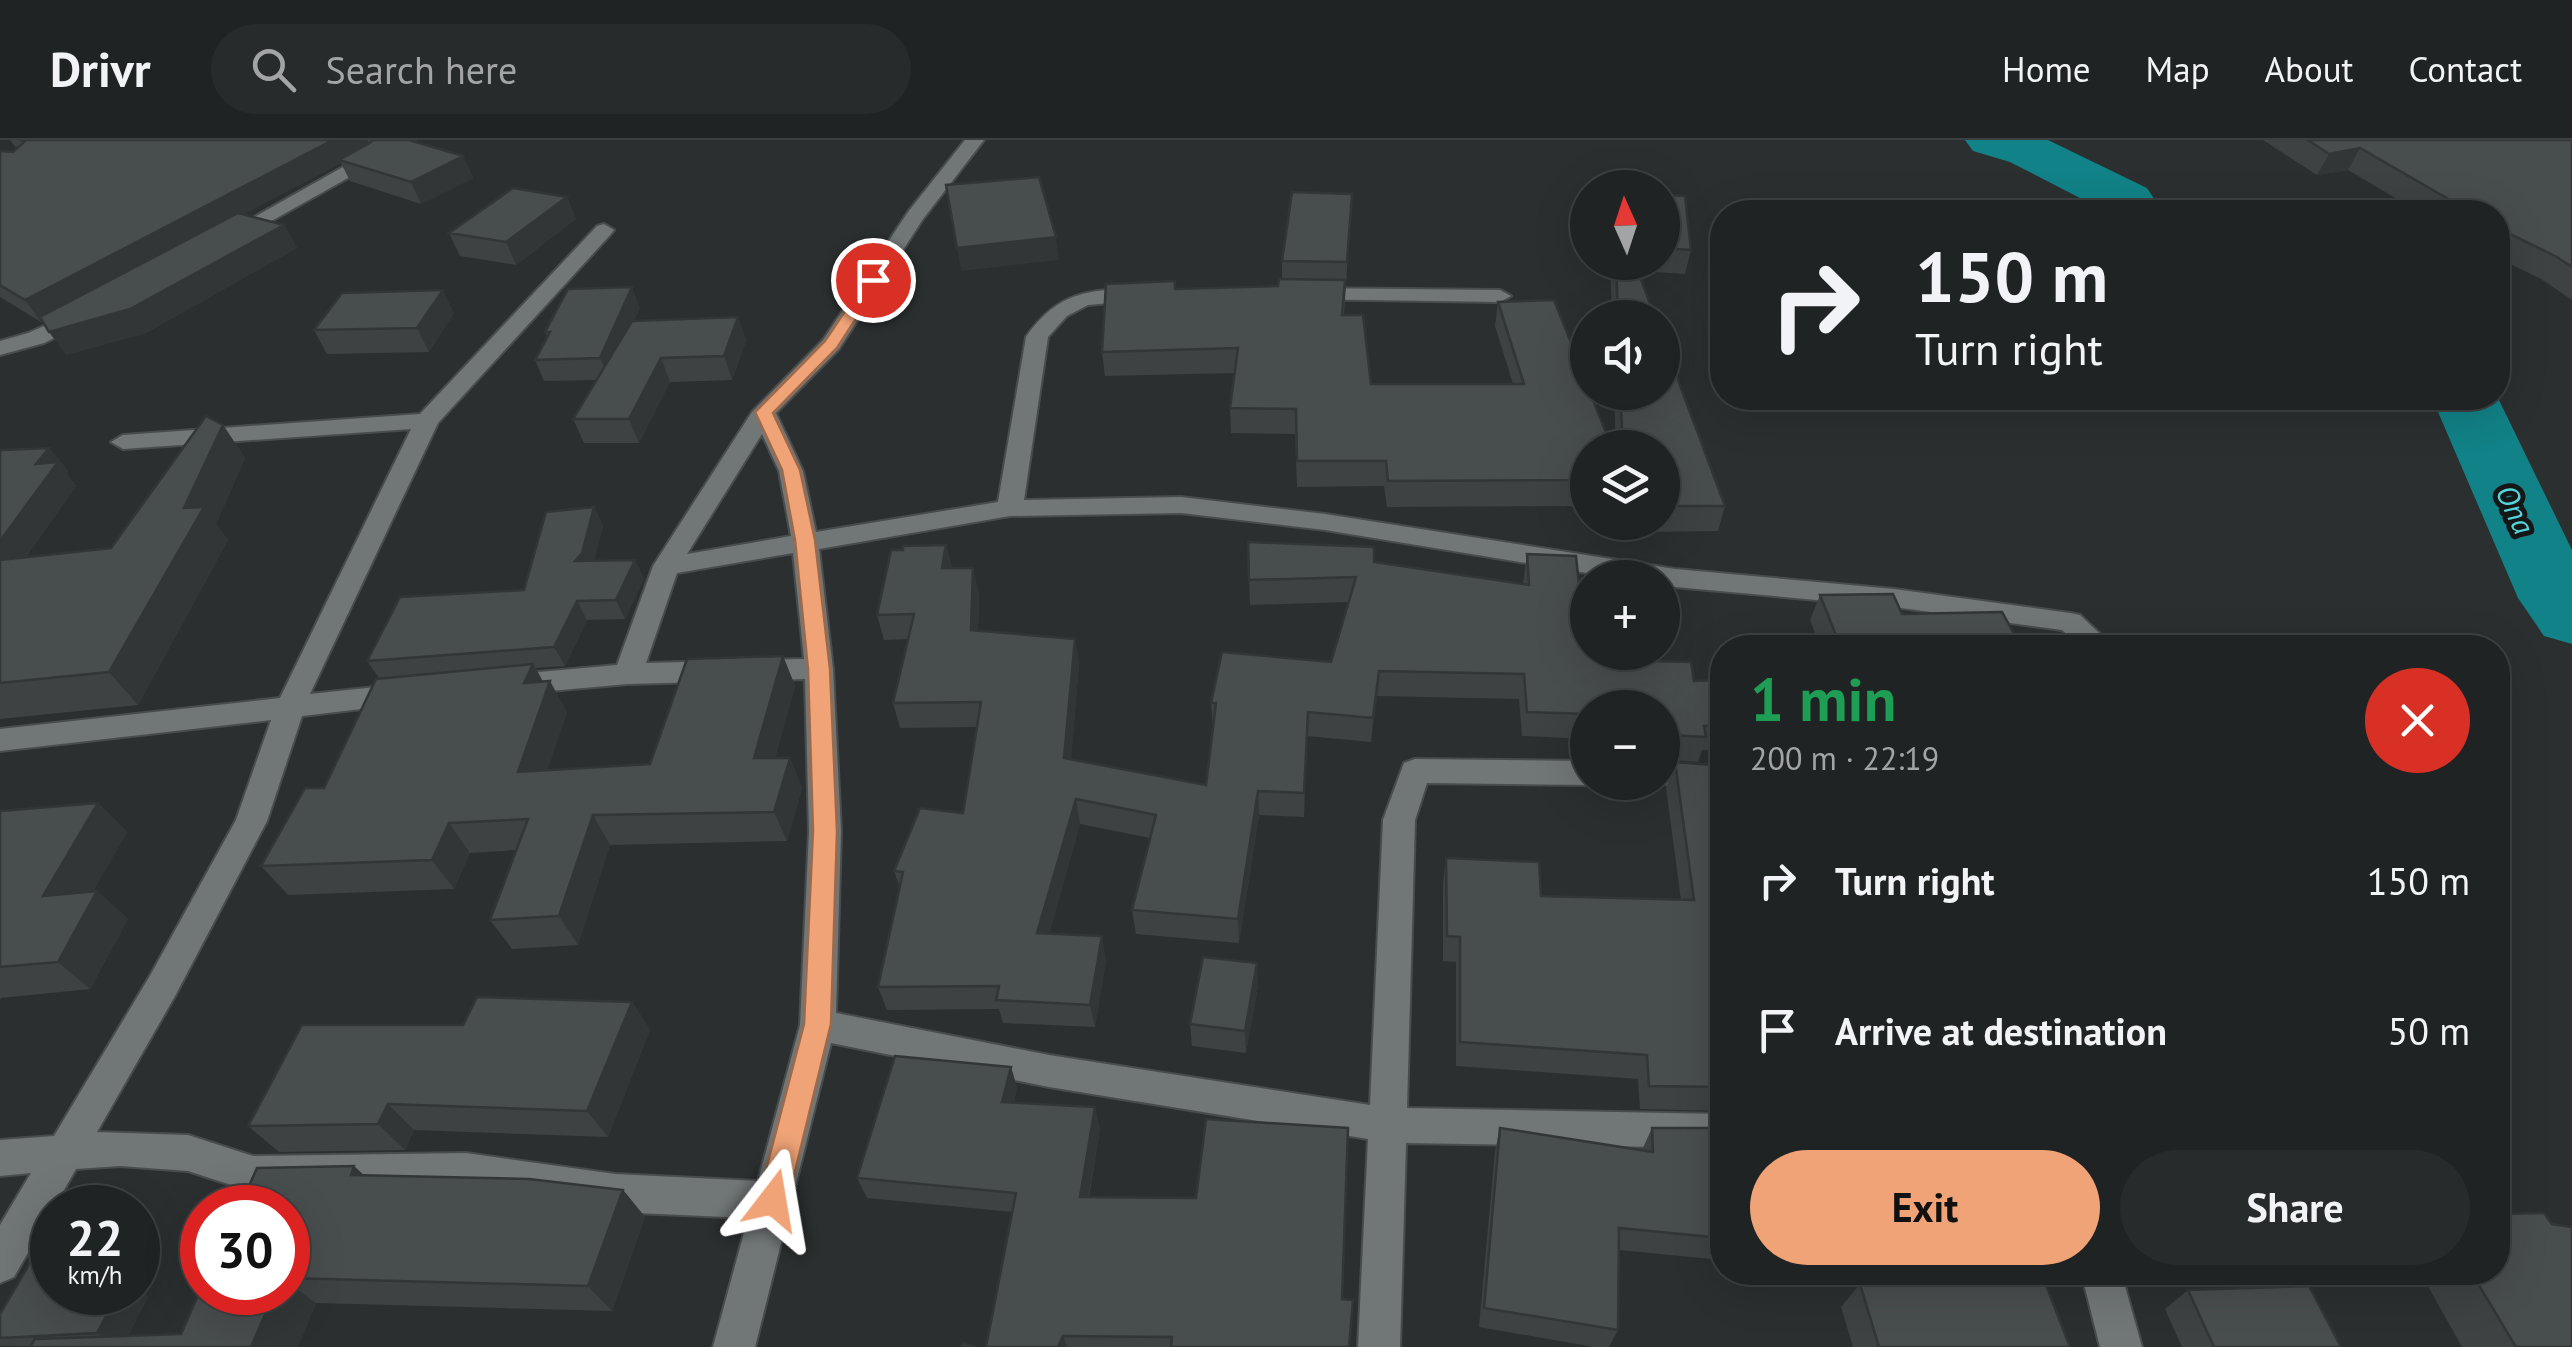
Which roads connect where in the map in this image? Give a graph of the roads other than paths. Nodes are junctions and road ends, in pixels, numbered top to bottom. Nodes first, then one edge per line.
1 (975, 140) edge
2 (373, 156) edge
3 (604, 230) dead end
4 (212, 246) edge
5 (1173, 294) edge
6 (1288, 294) edge
7 (1500, 296) dead end
8 (98, 307) edge
9 (0, 348) edge
10 (764, 412) junction
11 (427, 421) junction
12 (123, 442) dead end
13 (1010, 508) junction
14 (805, 540) junction
15 (666, 566) junction
16 (2086, 635) edge
17 (819, 669) junction
18 (628, 674) junction
19 (470, 688) edge
20 (430, 691) edge
21 (290, 704) junction
22 (0, 740) edge
23 (1570, 772) edge
24 (1680, 776) edge
25 (1710, 777) edge
26 (818, 1024) junction
27 (1388, 1125) junction
28 (1710, 1131) edge
29 (62, 1154) junction
30 (0, 1158) edge
31 (773, 1200) junction
32 (0, 1263) edge
33 (2104, 1285) edge
34 (734, 1347) edge
35 (1379, 1347) edge
36 (2121, 1347) edge

1 - 10 street
2 - 4 street
3 - 11 street
5 - 13 street
6 - 7 street
8 - 9 street
10 - 14 street
10 - 15 street
11 - 12 street
11 - 21 street
13 - 14 street
13 - 16 street
14 - 15 street
14 - 17 street
15 - 18 street
17 - 18 street
17 - 26 street
18 - 19 street
20 - 21 street
21 - 22 street
21 - 29 street
23 - 27 street
24 - 25 street
26 - 27 street
26 - 31 street
27 - 28 street
27 - 35 street
29 - 30 street
29 - 31 street
29 - 32 street
31 - 34 street
33 - 36 street

